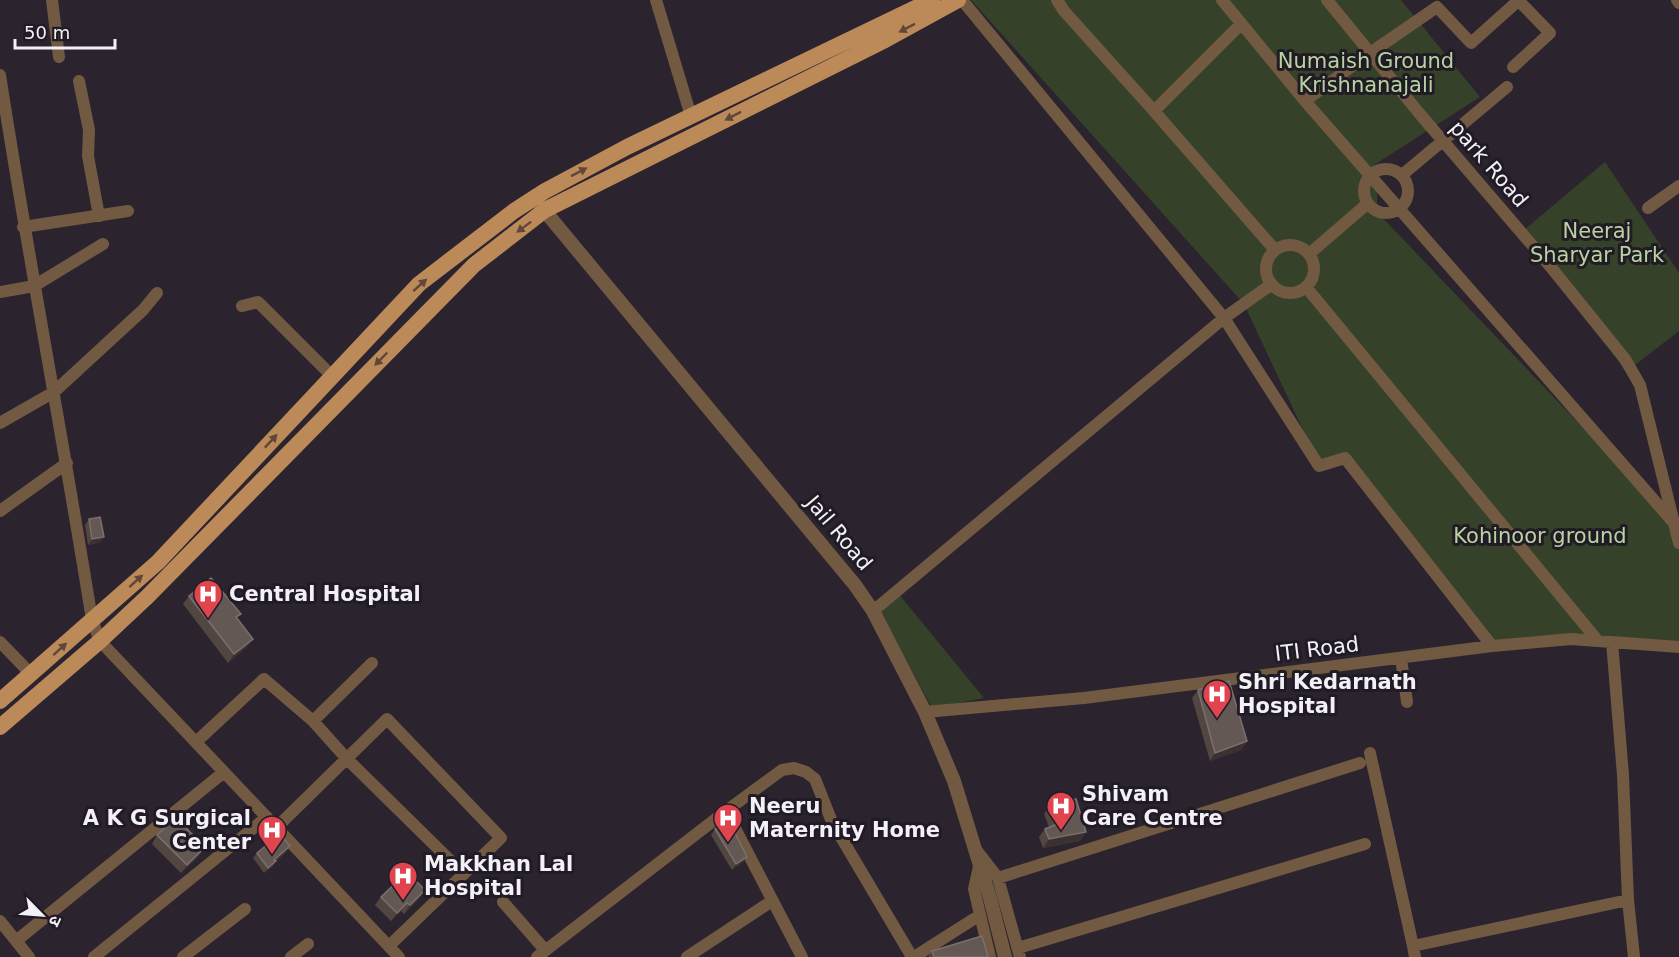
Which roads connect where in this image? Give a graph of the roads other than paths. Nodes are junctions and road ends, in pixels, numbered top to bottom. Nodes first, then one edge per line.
1 (52, 0) edge
2 (656, 0) edge
3 (932, 0) edge
4 (960, 0) edge
5 (1057, 0) edge
6 (1222, 0) edge
7 (1327, 0) edge
8 (1518, 0) edge
9 (1241, 24) junction
10 (1370, 53) junction
11 (59, 57) dead end
12 (1513, 67) dead end
13 (0, 75) edge
14 (79, 81) dead end
15 (1507, 87) dead end
16 (1305, 101) junction
17 (1154, 111) junction
18 (691, 116) junction
19 (1443, 141) junction
20 (1370, 175) junction
21 (1402, 175) junction
22 (1679, 186) edge
23 (539, 204) junction
24 (1367, 204) junction
25 (1399, 208) junction
26 (1648, 208) dead end
27 (128, 211) dead end
28 (99, 216) junction
29 (23, 227) junction
30 (103, 244) dead end
31 (1275, 250) junction
32 (1309, 254) junction
33 (1272, 284) junction
34 (34, 286) junction
35 (1306, 287) junction
36 (0, 292) edge
37 (157, 293) dead end
38 (242, 306) dead end
39 (1224, 318) junction
40 (332, 376) junction
41 (54, 392) junction
42 (0, 423) edge
43 (67, 464) junction
44 (0, 511) edge
45 (1674, 523) junction
46 (1679, 543) edge
47 (873, 611) junction
48 (92, 620) junction
49 (100, 641) junction
50 (1598, 641) junction
51 (0, 642) edge
52 (1612, 642) junction
53 (1492, 646) junction
54 (1679, 647) edge
55 (1401, 658) junction
56 (372, 663) dead end
57 (31, 674) junction
58 (0, 701) edge
59 (1407, 702) dead end
60 (925, 712) junction
61 (313, 720) junction
62 (0, 727) edge
63 (196, 742) junction
64 (1370, 753) dead end
65 (347, 759) junction
66 (1360, 763) dead end
67 (224, 772) junction
68 (726, 811) junction
69 (267, 817) junction
70 (277, 828) junction
71 (1365, 844) dead end
72 (977, 856) junction
73 (464, 873) junction
74 (998, 878) junction
75 (1628, 900) junction
76 (772, 901) junction
77 (503, 902) dead end
78 (244, 909) dead end
79 (980, 915) junction
80 (0, 921) edge
81 (16, 941) junction
82 (308, 944) dead end
83 (389, 946) junction
84 (1019, 952) edge
85 (1414, 952) edge
86 (541, 953) edge
87 (294, 956) edge
88 (28, 957) edge
89 (94, 957) edge
90 (183, 957) edge
91 (399, 957) edge
92 (687, 957) edge
93 (802, 957) edge
94 (913, 957) edge
95 (990, 957) edge
96 (1005, 957) edge
97 (1634, 957) edge

1 - 11 street
2 - 18 street
3 - 18 main road
4 -> 23 main road
4 - 39 street
5 - 17 street
6 - 9 street
7 - 10 street, park Road
8 - 10 street
8 - 12 street
9 - 16 street
9 - 17 street
10 - 16 street
10 - 19 street, park Road
13 - 29 street
14 - 28 street
15 - 19 street
16 - 20 street
17 - 31 street
23 -> 18 main road
19 - 21 street
19 - 45 street, park Road
20 - 21 street
20 - 24 street
20 - 25 street
21 - 25 street
22 - 26 street
40 -> 23 main road
23 - 47 street, Jail Road
23 -> 49 main road
24 - 25 street
24 - 32 street
25 - 45 street
27 - 28 street
28 - 29 street
29 - 34 street
30 - 34 street
31 - 32 street
31 - 33 street
32 - 35 street
33 - 35 street
33 - 39 street
34 - 36 street
34 - 41 street
35 - 50 street
37 - 41 street
38 - 40 street
39 - 47 street
39 - 53 street
48 -> 40 main road
41 - 42 street
41 - 43 street
43 - 44 street
43 - 48 street
45 - 46 street, park Road
47 - 60 street, Jail Road
48 - 49 street
57 -> 48 main road
49 - 62 main road
49 - 63 street
50 - 52 street, ITI Road
50 - 53 street, ITI Road
51 - 57 street
52 - 54 street, ITI Road
52 - 75 street
53 - 55 street, ITI Road
55 - 59 street
55 - 60 street, ITI Road
56 - 61 street
57 - 58 main road
60 - 72 street, Jail Road
61 - 63 street
61 - 65 street
63 - 67 street
64 - 85 street
65 - 70 street
65 - 73 street
65 - 73 street
66 - 74 street
67 - 69 street
67 - 81 street
68 - 76 street
68 - 86 street
68 - 94 street
69 - 70 street
69 - 89 street
70 - 83 street
71 - 84 street
72 - 74 street
72 - 79 street
72 - 96 street, Jail Road
73 - 83 street
74 - 84 street
75 - 85 street
75 - 97 street
76 - 92 street
76 - 93 street
77 - 86 street
78 - 90 street
79 - 94 street
79 - 95 street
80 - 81 street
81 - 88 street
82 - 87 street
83 - 91 street

